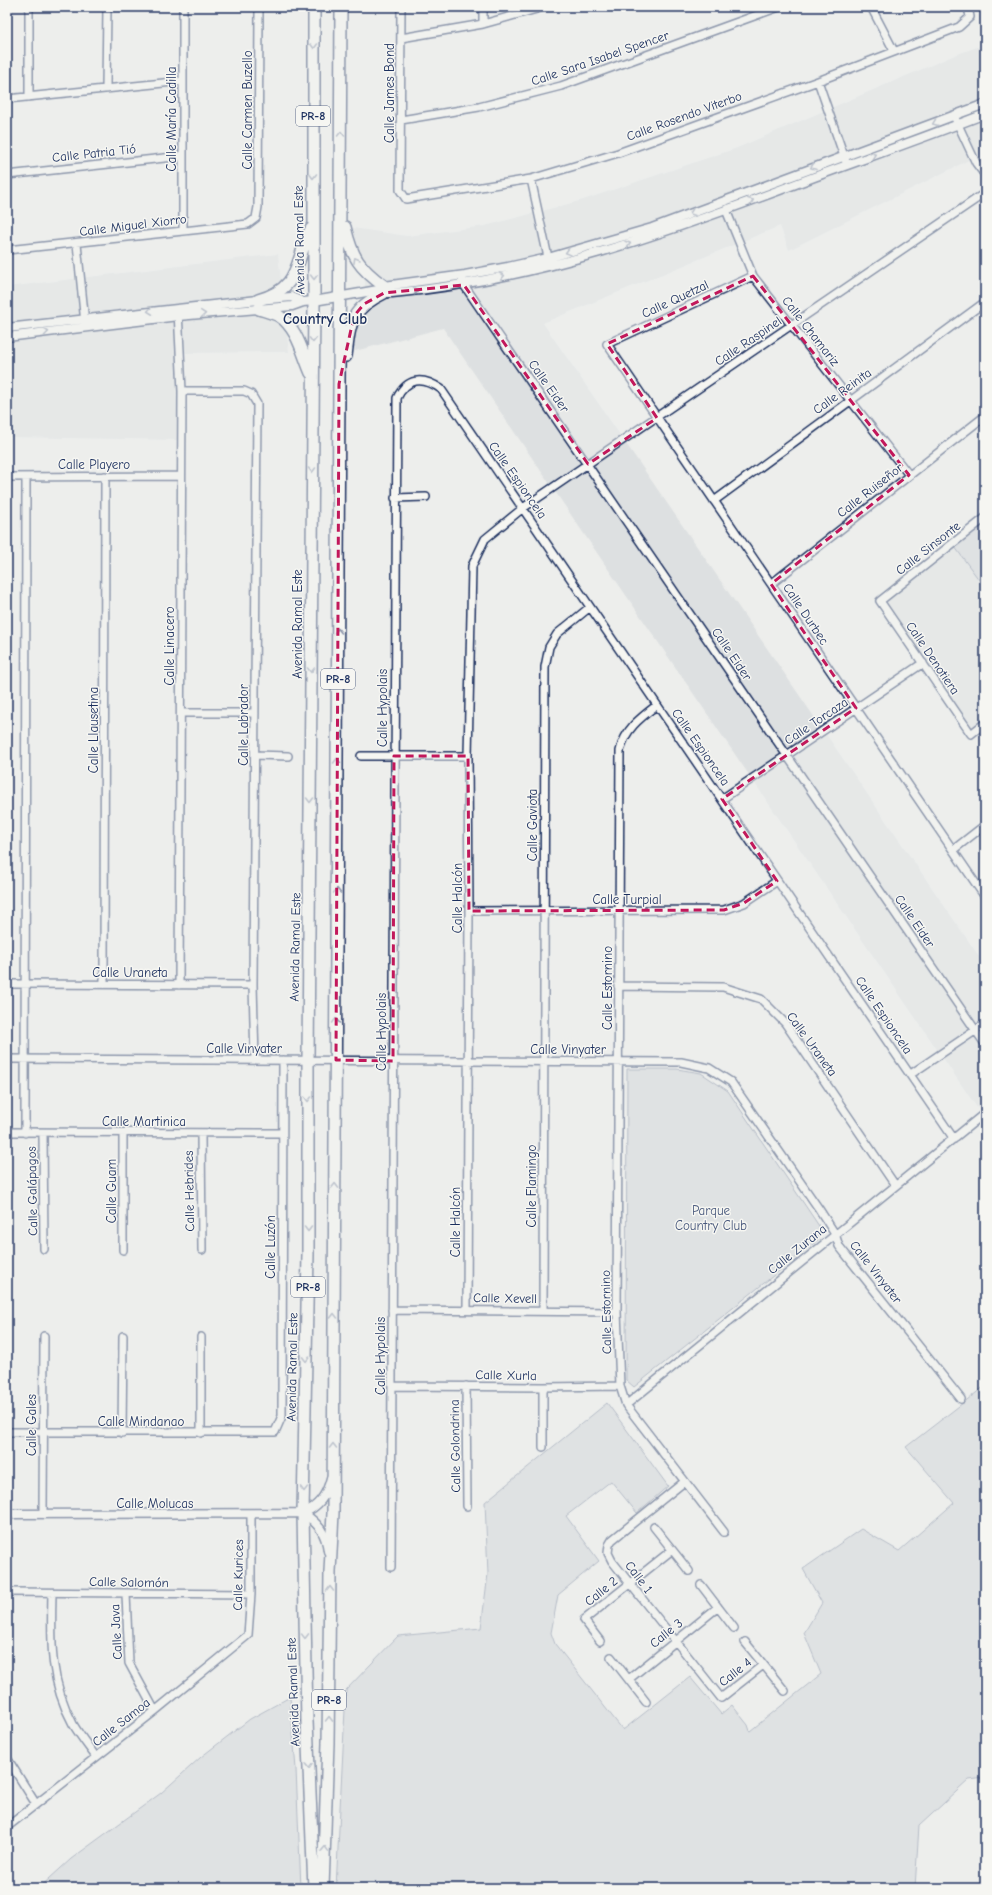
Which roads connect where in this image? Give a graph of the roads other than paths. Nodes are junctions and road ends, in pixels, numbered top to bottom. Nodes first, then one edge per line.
1 (29, 7) edge
2 (107, 7) edge
3 (183, 7) edge
4 (259, 7) edge
5 (314, 7) edge
6 (341, 7) edge
7 (401, 7) edge
8 (483, 7) edge
9 (544, 7) edge
10 (779, 7) edge
11 (871, 7) edge
12 (968, 7) edge
13 (483, 24) junction
14 (401, 38) junction
15 (894, 51) junction
16 (818, 80) junction
17 (183, 81) junction
18 (106, 88) junction
19 (29, 97) junction
20 (7, 99) edge
21 (985, 104) edge
22 (985, 114) edge
23 (954, 116) junction
24 (401, 120) junction
25 (958, 124) junction
26 (183, 156) junction
27 (844, 156) junction
28 (847, 165) junction
29 (7, 175) edge
30 (985, 175) edge
31 (400, 179) joint
32 (531, 179) junction
33 (985, 193) edge
34 (726, 210) junction
35 (257, 214) joint
36 (340, 215) junction
37 (313, 225) junction
38 (183, 230) junction
39 (77, 244) junction
40 (7, 250) edge
41 (548, 258) junction
42 (550, 266) junction
43 (461, 275) junction
44 (753, 276) junction
45 (464, 285) junction
46 (382, 290) junction
47 (340, 297) junction
48 (314, 301) junction
49 (985, 303) edge
50 (258, 304) junction
51 (178, 312) junction
52 (85, 319) junction
53 (791, 325) junction
54 (7, 328) edge
55 (86, 328) junction
56 (7, 337) edge
57 (607, 344) joint
58 (312, 376) junction
59 (421, 380) joint
60 (339, 384) junction
61 (182, 391) junction
62 (850, 400) junction
63 (985, 416) edge
64 (657, 418) junction
65 (588, 464) junction
66 (909, 475) junction
67 (105, 476) junction
68 (181, 476) junction
69 (7, 477) edge
70 (26, 477) junction
71 (426, 497) dead end
72 (395, 498) junction
73 (714, 501) junction
74 (523, 508) junction
75 (985, 518) edge
76 (771, 584) junction
77 (885, 596) joint
78 (590, 607) junction
79 (922, 663) junction
80 (657, 705) junction
81 (856, 708) junction
82 (181, 713) junction
83 (255, 713) junction
84 (985, 723) edge
85 (255, 755) junction
86 (288, 756) dead end
87 (361, 756) dead end
88 (394, 756) junction
89 (468, 756) junction
90 (787, 756) junction
91 (722, 799) junction
92 (985, 825) edge
93 (953, 850) junction
94 (777, 880) junction
95 (985, 897) edge
96 (469, 911) junction
97 (544, 911) junction
98 (619, 911) junction
99 (7, 984) edge
100 (26, 984) junction
101 (104, 984) junction
102 (179, 985) junction
103 (253, 985) junction
104 (618, 986) junction
105 (985, 1024) edge
106 (975, 1030) junction
107 (985, 1044) edge
108 (7, 1059) edge
109 (26, 1059) junction
110 (255, 1060) junction
111 (283, 1060) junction
112 (308, 1060) junction
113 (336, 1060) junction
114 (393, 1061) junction
115 (468, 1061) junction
116 (543, 1061) junction
117 (619, 1061) junction
118 (910, 1074) junction
119 (985, 1113) edge
120 (7, 1132) edge
121 (26, 1132) junction
122 (43, 1132) junction
123 (123, 1133) junction
124 (201, 1133) junction
125 (282, 1133) junction
126 (954, 1139) junction
127 (895, 1185) junction
128 (835, 1234) junction
129 (44, 1249) dead end
130 (124, 1250) dead end
131 (202, 1250) dead end
132 (392, 1310) junction
133 (467, 1310) junction
134 (543, 1311) junction
135 (617, 1312) junction
136 (44, 1336) dead end
137 (123, 1336) dead end
138 (201, 1337) dead end
139 (392, 1386) junction
140 (466, 1386) junction
141 (620, 1386) junction
142 (543, 1388) junction
143 (961, 1399) dead end
144 (626, 1405) junction
145 (7, 1432) edge
146 (275, 1432) joint
147 (43, 1433) junction
148 (122, 1433) junction
149 (201, 1433) junction
150 (543, 1447) dead end
151 (333, 1472) junction
152 (684, 1482) junction
153 (467, 1506) dead end
154 (7, 1514) edge
155 (43, 1514) junction
156 (303, 1514) junction
157 (251, 1515) junction
158 (654, 1527) dead end
159 (724, 1532) dead end
160 (672, 1550) junction
161 (391, 1566) dead end
162 (689, 1571) dead end
163 (330, 1572) junction
164 (629, 1584) junction
165 (701, 1585) dead end
166 (7, 1592) edge
167 (52, 1593) junction
168 (126, 1594) junction
169 (251, 1594) junction
170 (718, 1607) junction
171 (734, 1628) dead end
172 (248, 1635) joint
173 (600, 1641) dead end
174 (675, 1641) junction
175 (745, 1642) dead end
176 (611, 1657) dead end
177 (763, 1665) junction
178 (629, 1678) junction
179 (785, 1691) dead end
180 (720, 1698) joint
181 (646, 1702) dead end
182 (155, 1711) junction
183 (96, 1757) junction
184 (7, 1758) edge
185 (36, 1804) junction
186 (7, 1827) edge
187 (314, 1888) edge
188 (323, 1888) edge

1 - 19 street
2 - 18 street
3 - 17 street, Calle María Cadilla
4 - 35 street, Calle Carmen Buzello
5 -> 37 main road, Avenida Ramal Este / PR-8
36 -> 6 main road, PR-8
7 - 14 street, Calle James Bond
8 - 13 street
9 - 13 street
10 - 24 street, Calle Sara Isabel Spencer
11 - 15 street
12 - 15 street, Calle Rosendo Viterbo
13 - 14 street
14 - 24 street, Calle James Bond
15 - 16 street, Calle Rosendo Viterbo
16 - 27 street
16 - 32 street, Calle Rosendo Viterbo
17 - 18 street
17 - 26 street, Calle María Cadilla
18 - 19 street
19 - 20 street
21 - 23 street
22 - 25 street
23 - 25 street
23 -> 27 street
24 - 31 street, Calle James Bond
28 -> 25 street
25 - 30 street
26 - 29 street, Calle Patria Tió
26 - 38 street, Calle María Cadilla
27 - 28 street
27 -> 41 street
34 -> 28 street
31 - 32 street, Calle Rosendo Viterbo
32 - 41 street
33 - 53 street, Calle Raspinel
42 -> 34 street
34 - 44 street, Calle Chamariz
35 - 38 street, Calle Miguel Xiorro
46 -> 36 main road
36 - 47 main road, PR-8
37 -> 48 main road, Avenida Ramal Este / PR-8
37 - 50 main road
38 - 39 street, Calle Miguel Xiorro
39 - 40 street, Calle Miguel Xiorro
39 - 52 street
41 - 42 street
41 - 43 street
45 -> 42 street
43 - 45 street, Calle Eider
43 - 46 street
44 - 53 street, Calle Chamariz
44 - 57 street, Calle Quetzal
46 -> 45 street
45 - 65 street, Calle Eider
46 - 47 street
46 - 60 main road
47 - 48 street
47 - 60 main road, PR-8
48 - 50 street
48 -> 58 main road, Avenida Ramal Este / PR-8
49 - 62 street, Calle Reinita
50 - 51 street
50 - 58 main road
51 -> 52 street
51 - 55 street
51 - 61 street, Calle Linacero
52 - 54 street
52 - 55 street
53 - 62 street, Calle Chamariz
53 - 64 street, Calle Raspinel
56 -> 55 street
57 - 64 street, Calle Durbec
58 -> 112 main road, Avenida Ramal Este / PR-8
59 - 72 street, Calle Hypolais
59 - 74 street, Calle Espioncela
113 -> 60 main road, PR-8
61 - 68 street, Calle Linacero
61 - 83 street, Calle Labrador
62 - 66 street, Calle Chamariz
62 - 73 street, Calle Reinita
63 - 66 street, Calle Ruiseñor
64 - 65 street, Calle Raspinel
64 - 73 street, Calle Durbec
65 - 74 street, Calle Raspinel
65 - 90 street, Calle Eider
66 - 76 street, Calle Ruiseñor
67 - 68 street, Calle Playero
67 - 70 street, Calle Playero
67 - 101 street, Calle Llausetina
68 - 82 street, Calle Linacero
69 - 70 street, Calle Playero
70 - 100 street
71 - 72 street
72 - 88 street, Calle Hypolais
73 - 76 street, Calle Durbec
74 - 78 street, Calle Espioncela
74 - 89 street, Calle Halcón
75 - 77 street, Calle Sinsonte
76 - 81 street, Calle Durbec
77 - 79 street, Calle Denotiera
78 - 80 street, Calle Espioncela
78 - 97 street, Calle Gaviota
79 - 81 street, Calle Torcaza
79 - 84 street, Calle Denotiera
80 - 91 street, Calle Espioncela
80 - 98 street, Calle Estornino
81 - 90 street, Calle Torcaza
81 - 93 street, Calle Durbec
82 - 83 street
82 - 102 street, Calle Linacero
83 - 85 street, Calle Labrador
85 - 86 street
85 - 103 street, Calle Labrador
87 - 88 street
88 - 89 street
88 - 114 street, Calle Hypolais
89 - 96 street, Calle Halcón
90 - 91 street, Calle Torcaza
90 - 106 street, Calle Eider
91 - 94 street, Calle Espioncela
92 - 93 street
93 - 95 street, Calle Durbec
94 - 98 street, Calle Turpial
94 - 118 street, Calle Espioncela
96 - 97 street, Calle Turpial
96 - 115 street, Calle Halcón
97 - 98 street, Calle Turpial
97 - 116 street, Calle Gaviota
98 - 104 street, Calle Estornino
99 - 100 street, Calle Uraneta
100 - 101 street, Calle Uraneta
100 - 109 street
101 - 102 street, Calle Uraneta
102 - 103 street, Calle Uraneta
103 - 110 street, Calle Labrador
104 - 117 street, Calle Estornino
104 - 127 street, Calle Uraneta
105 - 106 street
106 - 107 street, Calle Eider
106 - 118 street
108 - 109 street, Calle Vinyater
109 - 110 street, Calle Vinyater
109 - 121 street
110 - 111 street, Calle Vinyater
111 - 112 street, Calle Vinyater
111 - 125 street, Calle Luzón
112 - 113 street, Calle Vinyater
112 -> 156 main road, Avenida Ramal Este / PR-8
113 - 114 street, Calle Vinyater
151 -> 113 main road, PR-8
114 - 115 street, Calle Vinyater
114 - 132 street, Calle Hypolais
115 - 116 street, Calle Vinyater
115 - 133 street, Calle Halcón
116 - 117 street, Calle Vinyater
116 - 134 street, Calle Flamingo
117 - 128 street, Calle Vinyater
117 - 135 street, Calle Estornino
118 - 126 street, Calle Espioncela
119 - 126 street, Calle Zurana
120 - 121 street, Calle Martinica
121 - 122 street, Calle Martinica
122 - 123 street, Calle Martinica
122 - 129 street, Calle Galápagos
123 - 124 street, Calle Martinica
123 - 130 street, Calle Guam
124 - 125 street, Calle Martinica
124 - 131 street, Calle Hebrides
125 - 146 street, Calle Luzón
126 - 127 street, Calle Zurana
127 - 128 street, Calle Zurana
128 - 143 street, Calle Vinyater
128 - 144 street, Calle Zurana
132 - 133 street, Calle Xevell
132 - 139 street, Calle Hypolais
133 - 134 street, Calle Xevell
134 - 135 street, Calle Xevell
135 - 141 street, Calle Estornino
136 - 147 street, Calle Gales
137 - 148 street
138 - 149 street
139 - 140 street, Calle Xurla
139 - 161 street, Calle Hypolais
140 - 142 street, Calle Xurla
140 - 153 street, Calle Golondrina
141 - 142 street, Calle Xurla
141 - 144 street, Calle Estornino
142 - 150 street
144 - 152 street, Calle Estornino
145 - 147 street, Calle Mindanao
146 - 149 street, Calle Mindanao
147 - 148 street, Calle Mindanao
147 - 155 street, Calle Gales
148 - 149 street, Calle Mindanao
151 - 156 street
151 - 163 main road, PR-8
152 - 159 street, Calle Estornino
152 - 164 street, Calle 1
154 - 155 street, Calle Molucas
155 - 157 street, Calle Molucas
156 - 157 street, Calle Molucas
156 - 163 street
156 -> 187 main road, Avenida Ramal Este / PR-8
157 - 169 street, Calle Kurices
158 - 160 street
160 - 162 street
160 - 164 street, Calle 2
188 -> 163 main road, PR-8
164 - 173 street, Calle 2
164 - 174 street, Calle 1
165 - 170 street
166 - 167 street, Calle Salomón
167 - 168 street, Calle Salomón
167 - 183 street
168 - 169 street, Calle Salomón
168 - 182 street, Calle Java
169 - 172 street, Calle Kurices
170 - 171 street
170 - 174 street, Calle 3
172 - 182 street, Calle Samoa
174 - 178 street, Calle 3
174 - 180 street, Calle 1
175 - 177 street, Calle 4
176 - 178 street
177 - 179 street, Calle 4
177 - 180 street, Calle 4
178 - 181 street
182 - 183 street, Calle Samoa
183 - 185 street, Calle Samoa
184 - 185 street
185 - 186 street, Calle Samoa

